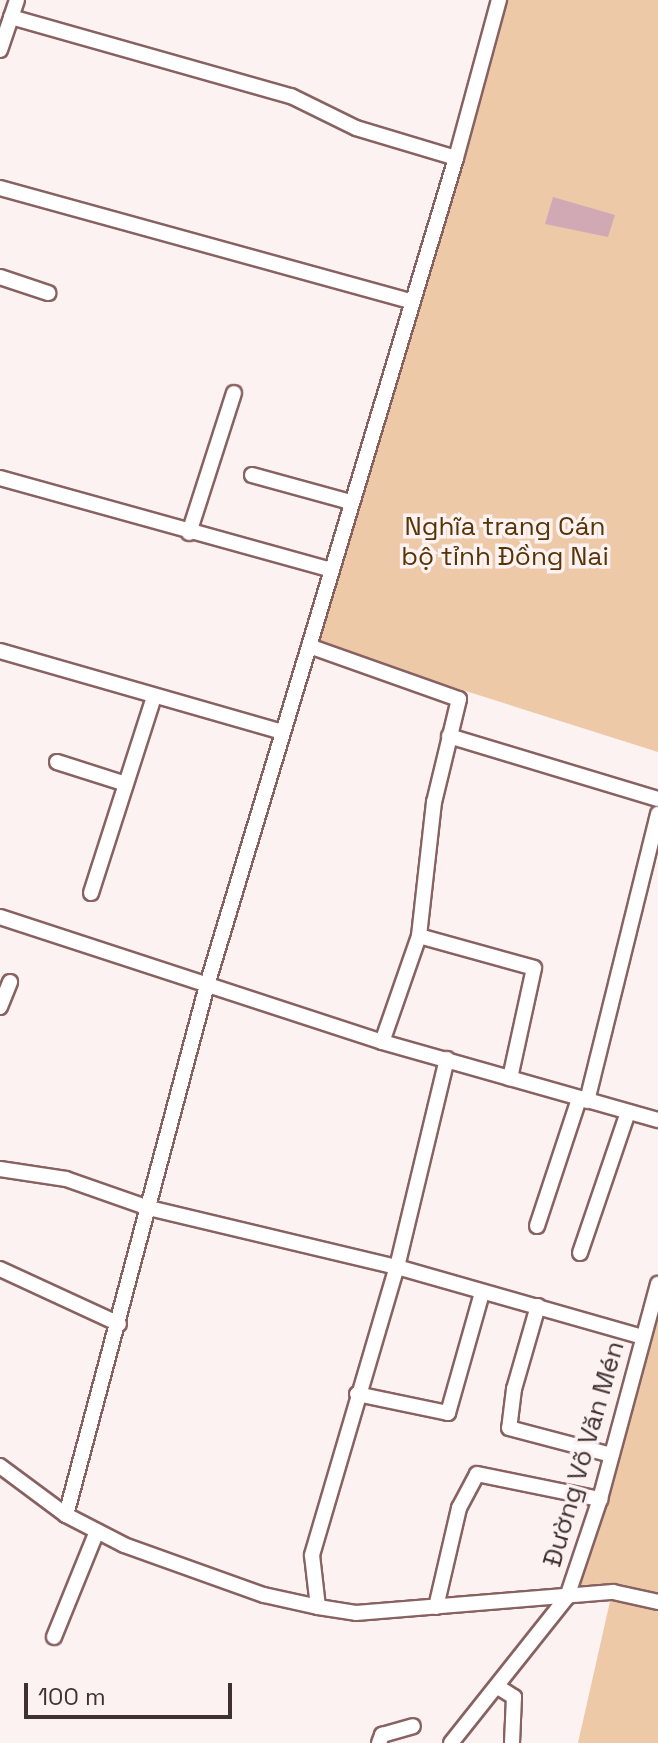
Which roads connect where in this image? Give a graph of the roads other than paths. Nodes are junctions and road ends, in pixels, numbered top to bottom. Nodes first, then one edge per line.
1 (17, 0) edge
2 (499, 0) edge
3 (11, 17) junction
4 (0, 50) edge
5 (456, 158) junction
6 (0, 188) edge
7 (0, 277) edge
8 (48, 293) dead end
9 (413, 302) junction
10 (234, 393) dead end
11 (252, 475) dead end
12 (0, 478) edge
13 (350, 502) junction
14 (189, 533) junction
15 (329, 569) junction
16 (309, 646) junction
17 (0, 651) edge
18 (154, 697) junction
19 (282, 732) junction
20 (449, 736) junction
21 (57, 762) dead end
22 (126, 784) junction
23 (658, 799) edge
24 (658, 814) edge
25 (91, 893) dead end
26 (0, 917) edge
27 (419, 936) junction
28 (10, 982) dead end
29 (207, 985) junction
30 (0, 1007) edge
31 (382, 1042) junction
32 (447, 1059) junction
33 (510, 1078) junction
34 (583, 1100) junction
35 (628, 1112) junction
36 (658, 1120) edge
37 (0, 1169) edge
38 (149, 1208) junction
39 (537, 1226) dead end
40 (580, 1253) dead end
41 (397, 1267) junction
42 (0, 1269) edge
43 (658, 1284) edge
44 (482, 1293) junction
45 (538, 1306) junction
46 (119, 1324) junction
47 (643, 1337) junction
48 (357, 1394) junction
49 (611, 1455) junction
50 (0, 1466) edge
51 (600, 1499) junction
52 (66, 1515) junction
53 (97, 1531) junction
54 (567, 1597) junction
55 (658, 1602) edge
56 (318, 1607) junction
57 (436, 1607) junction
58 (54, 1637) dead end
59 (498, 1687) junction
60 (413, 1726) dead end
61 (379, 1743) edge
62 (451, 1743) edge
63 (512, 1743) edge

1 - 3 street
2 - 5 street
3 - 4 street
3 - 5 street
5 - 9 street
6 - 9 street
7 - 8 street
9 - 13 street
10 - 14 street
11 - 13 street
12 - 14 street
13 - 15 street
14 - 15 street
15 - 16 street
16 - 19 street
16 - 20 street
17 - 18 street
18 - 19 street
18 - 22 street
19 - 29 street
20 - 23 street
20 - 27 street
21 - 22 street
22 - 25 street
24 - 34 street
26 - 29 street
27 - 31 street
27 - 33 street
28 - 30 street
29 - 31 street
29 - 38 street
31 - 32 street
32 - 33 street
32 - 41 street
33 - 34 street
34 - 35 street
34 - 39 street
35 - 36 street
35 - 40 street
37 - 38 street
38 - 41 street
38 - 46 street
41 - 44 street
41 - 48 street
42 - 46 street
43 - 47 street, Đường Võ Văn Mén
44 - 45 street
44 - 48 street
45 - 47 street
45 - 49 street
46 - 52 street
47 - 49 street, Đường Võ Văn Mén
48 - 56 street
49 - 51 street, Đường Võ Văn Mén
50 - 52 street
51 - 54 street, Đường Võ Văn Mén
51 - 57 street
52 - 53 street
53 - 56 street
53 - 58 street
54 - 55 street
54 - 57 street
54 - 59 street, Đường Võ Văn Mén
56 - 57 street
59 - 62 street, Đường Võ Văn Mén
59 - 63 street
60 - 61 street

